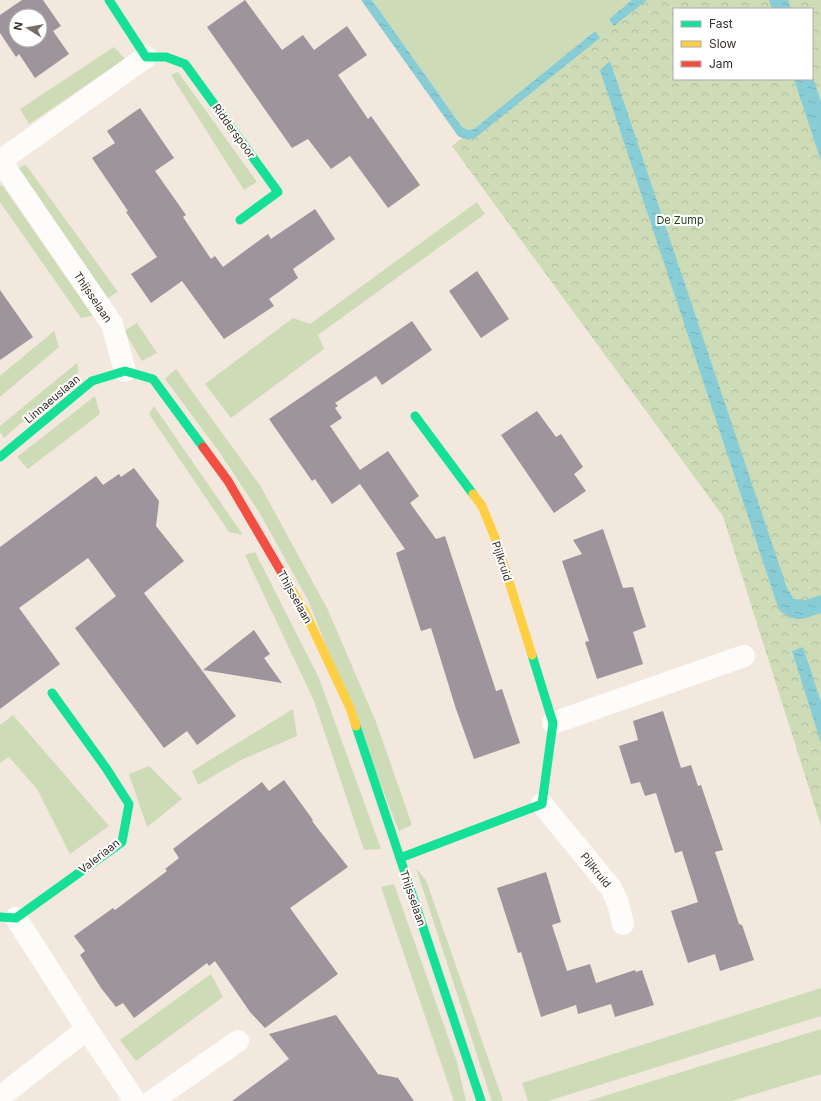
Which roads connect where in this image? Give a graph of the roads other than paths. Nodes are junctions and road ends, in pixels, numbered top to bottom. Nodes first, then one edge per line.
1 (108, 0) edge
2 (146, 57) junction
3 (0, 161) edge
4 (240, 220) dead end
5 (125, 371) junction
6 (416, 416) dead end
7 (0, 457) edge
8 (744, 656) dead end
9 (52, 692) dead end
10 (553, 723) junction
11 (542, 804) junction
12 (400, 858) junction
13 (8, 917) edge
14 (623, 924) dead end
15 (87, 1030) junction
16 (238, 1041) dead end
17 (0, 1097) edge
18 (134, 1101) edge
19 (152, 1101) edge
20 (481, 1101) edge

1 - 2 street
2 - 3 street
2 - 4 street, Ridderspoor
3 - 5 street, Thijsselaan
5 - 7 street, Linnaeuslaan
5 - 12 street, Thijsselaan
6 - 10 street, Pijlkruid
8 - 10 street
9 - 13 street, Valeriaan
10 - 11 street, Pijlkruid
11 - 12 street
11 - 14 street, Pijlkruid
12 - 20 street, Thijsselaan
13 - 15 street, Valeriaan
15 - 17 street
15 - 18 street, Valeriaan
16 - 19 street

